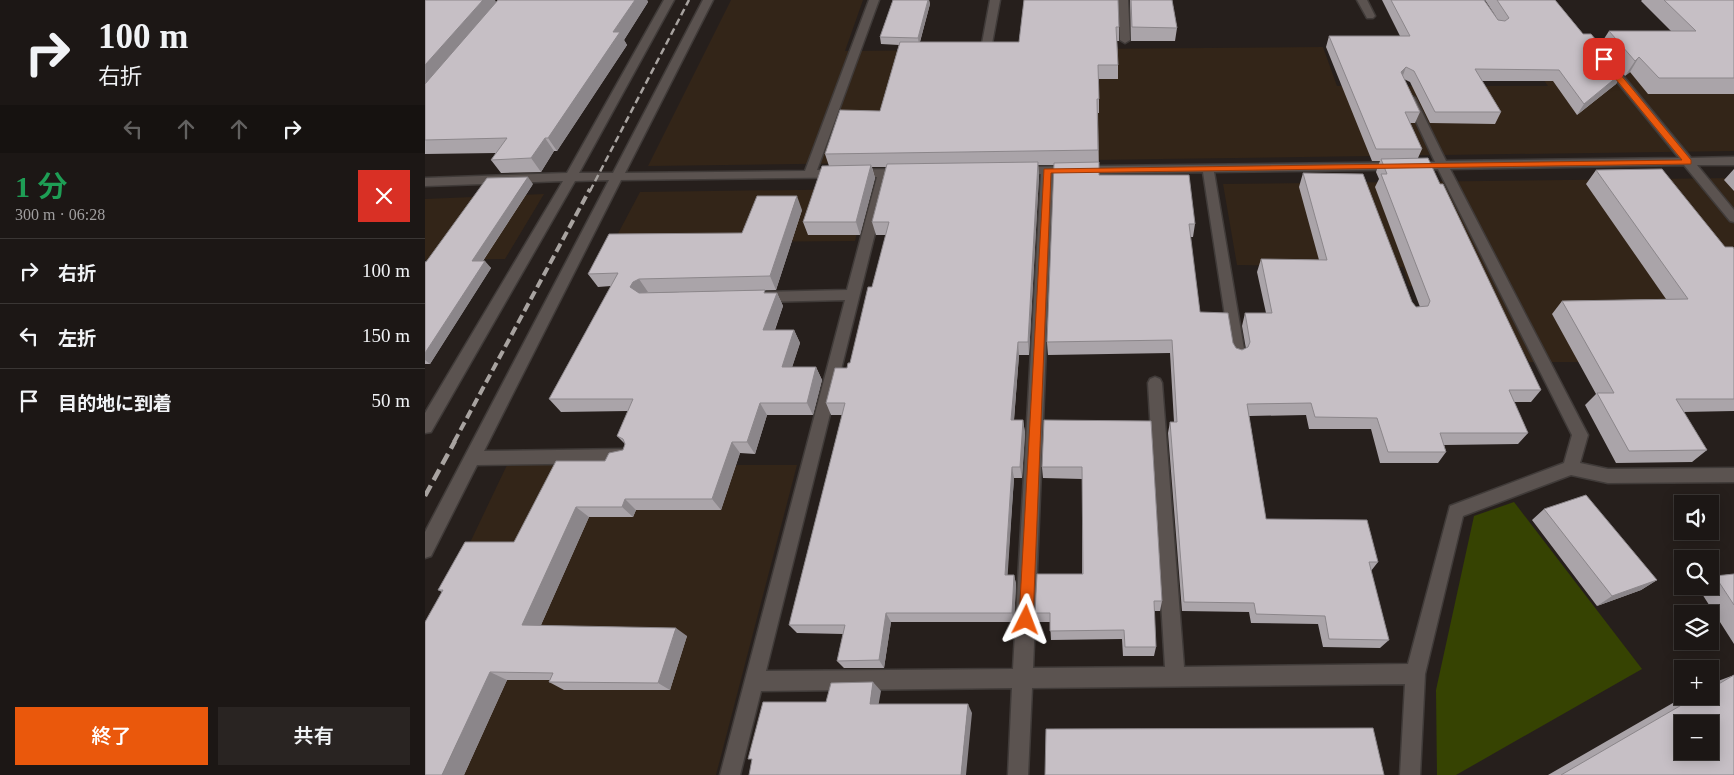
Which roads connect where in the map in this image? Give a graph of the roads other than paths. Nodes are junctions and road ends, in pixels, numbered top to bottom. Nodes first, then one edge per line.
1 (669, 0) edge
2 (708, 0) edge
3 (874, 0) edge
4 (995, 0) edge
5 (1123, 0) edge
6 (1362, 0) edge
7 (1370, 16) dead end
8 (1125, 40) dead end
9 (987, 49) edge
10 (1599, 54) edge
11 (1407, 92) edge
12 (1688, 162) junction
13 (1734, 162) edge
14 (1442, 165) junction
15 (1351, 167) junction
16 (1208, 168) junction
17 (1009, 171) edge
18 (1047, 171) junction
19 (922, 172) edge
20 (884, 173) junction
21 (810, 174) junction
22 (616, 176) junction
23 (571, 177) junction
24 (1362, 180) edge
25 (425, 182) edge
26 (1734, 218) edge
27 (853, 295) junction
28 (746, 297) edge
29 (1238, 355) edge
30 (1155, 383) dead end
31 (425, 426) edge
32 (626, 456) edge
33 (472, 458) junction
34 (1571, 468) junction
35 (1734, 474) edge
36 (425, 550) edge
37 (1415, 674) junction
38 (1175, 677) junction
39 (1023, 678) junction
40 (754, 681) junction
41 (730, 775) edge
42 (1018, 775) edge
43 (1411, 775) edge

1 - 23 street
2 - 22 street
3 - 21 street
4 - 9 street
5 - 8 street
6 - 7 street
10 - 12 street
11 - 14 street
12 - 13 street
12 - 14 street
12 - 26 street
14 - 15 street
14 - 34 street
15 - 16 street
15 - 24 street
16 - 18 street
16 - 29 street
17 - 18 street
18 - 39 street
19 - 20 street
20 - 21 street
20 - 27 street
21 - 22 street
22 - 23 street
22 - 33 street
23 - 25 street
23 - 31 street
27 - 28 street
27 - 40 street
30 - 38 street
32 - 33 street
33 - 36 street
34 - 35 street
34 - 37 street
37 - 38 street
37 - 43 street
38 - 39 street
39 - 40 street
39 - 42 street
40 - 41 street

